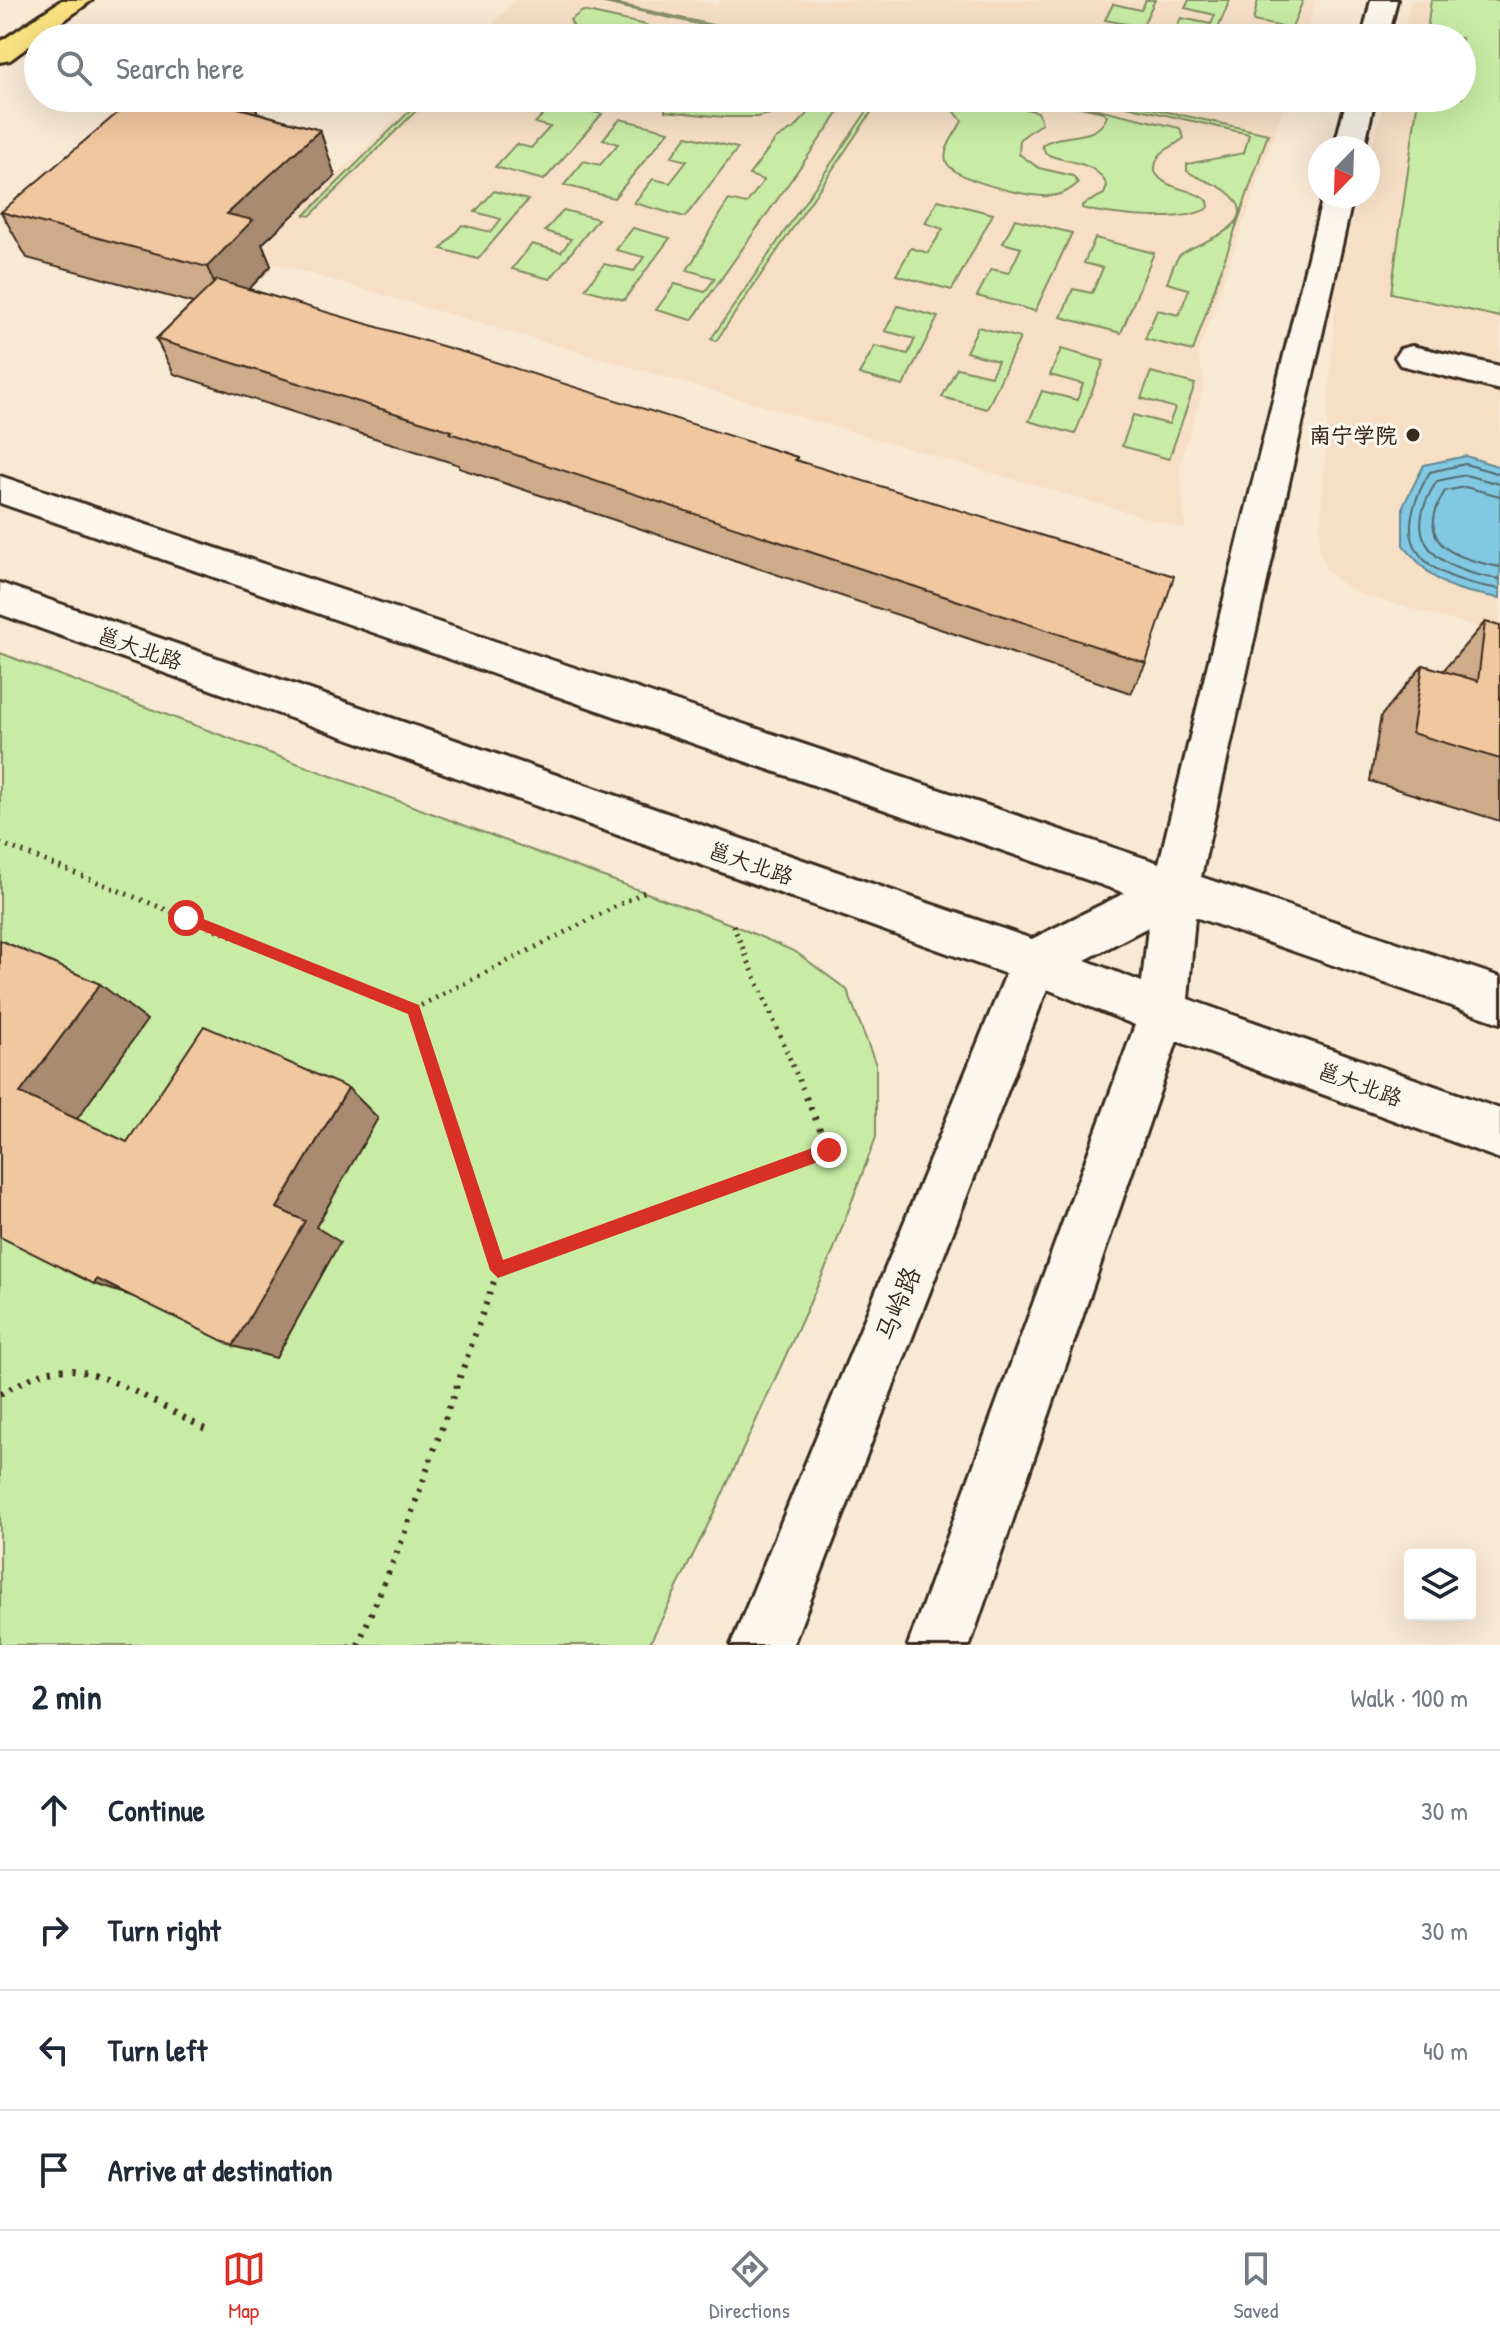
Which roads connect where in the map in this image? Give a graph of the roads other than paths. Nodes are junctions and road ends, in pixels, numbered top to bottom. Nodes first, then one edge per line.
1 (79, 0) edge
2 (1384, 0) edge
3 (44, 24) edge
4 (1378, 24) edge
5 (24, 38) edge
6 (0, 54) edge
7 (1358, 112) edge
8 (1352, 136) edge
9 (1335, 208) edge
10 (1412, 357) dead end
11 (1500, 378) edge
12 (0, 489) edge
13 (0, 598) edge
14 (1175, 890) junction
15 (1034, 962) junction
16 (1500, 1000) edge
17 (1163, 1013) junction
18 (1500, 1134) edge
19 (762, 1645) edge
20 (939, 1645) edge

1 - 3 main road
2 - 4 street
5 - 6 main road
7 - 8 street
9 - 14 street
10 - 11 street
12 - 14 street
13 - 15 street, 邕大北路
14 - 15 street
14 - 16 street
14 - 17 street
15 - 17 street, 邕大北路
15 - 19 street, 马岭路
17 - 18 street, 邕大北路
17 - 20 street

